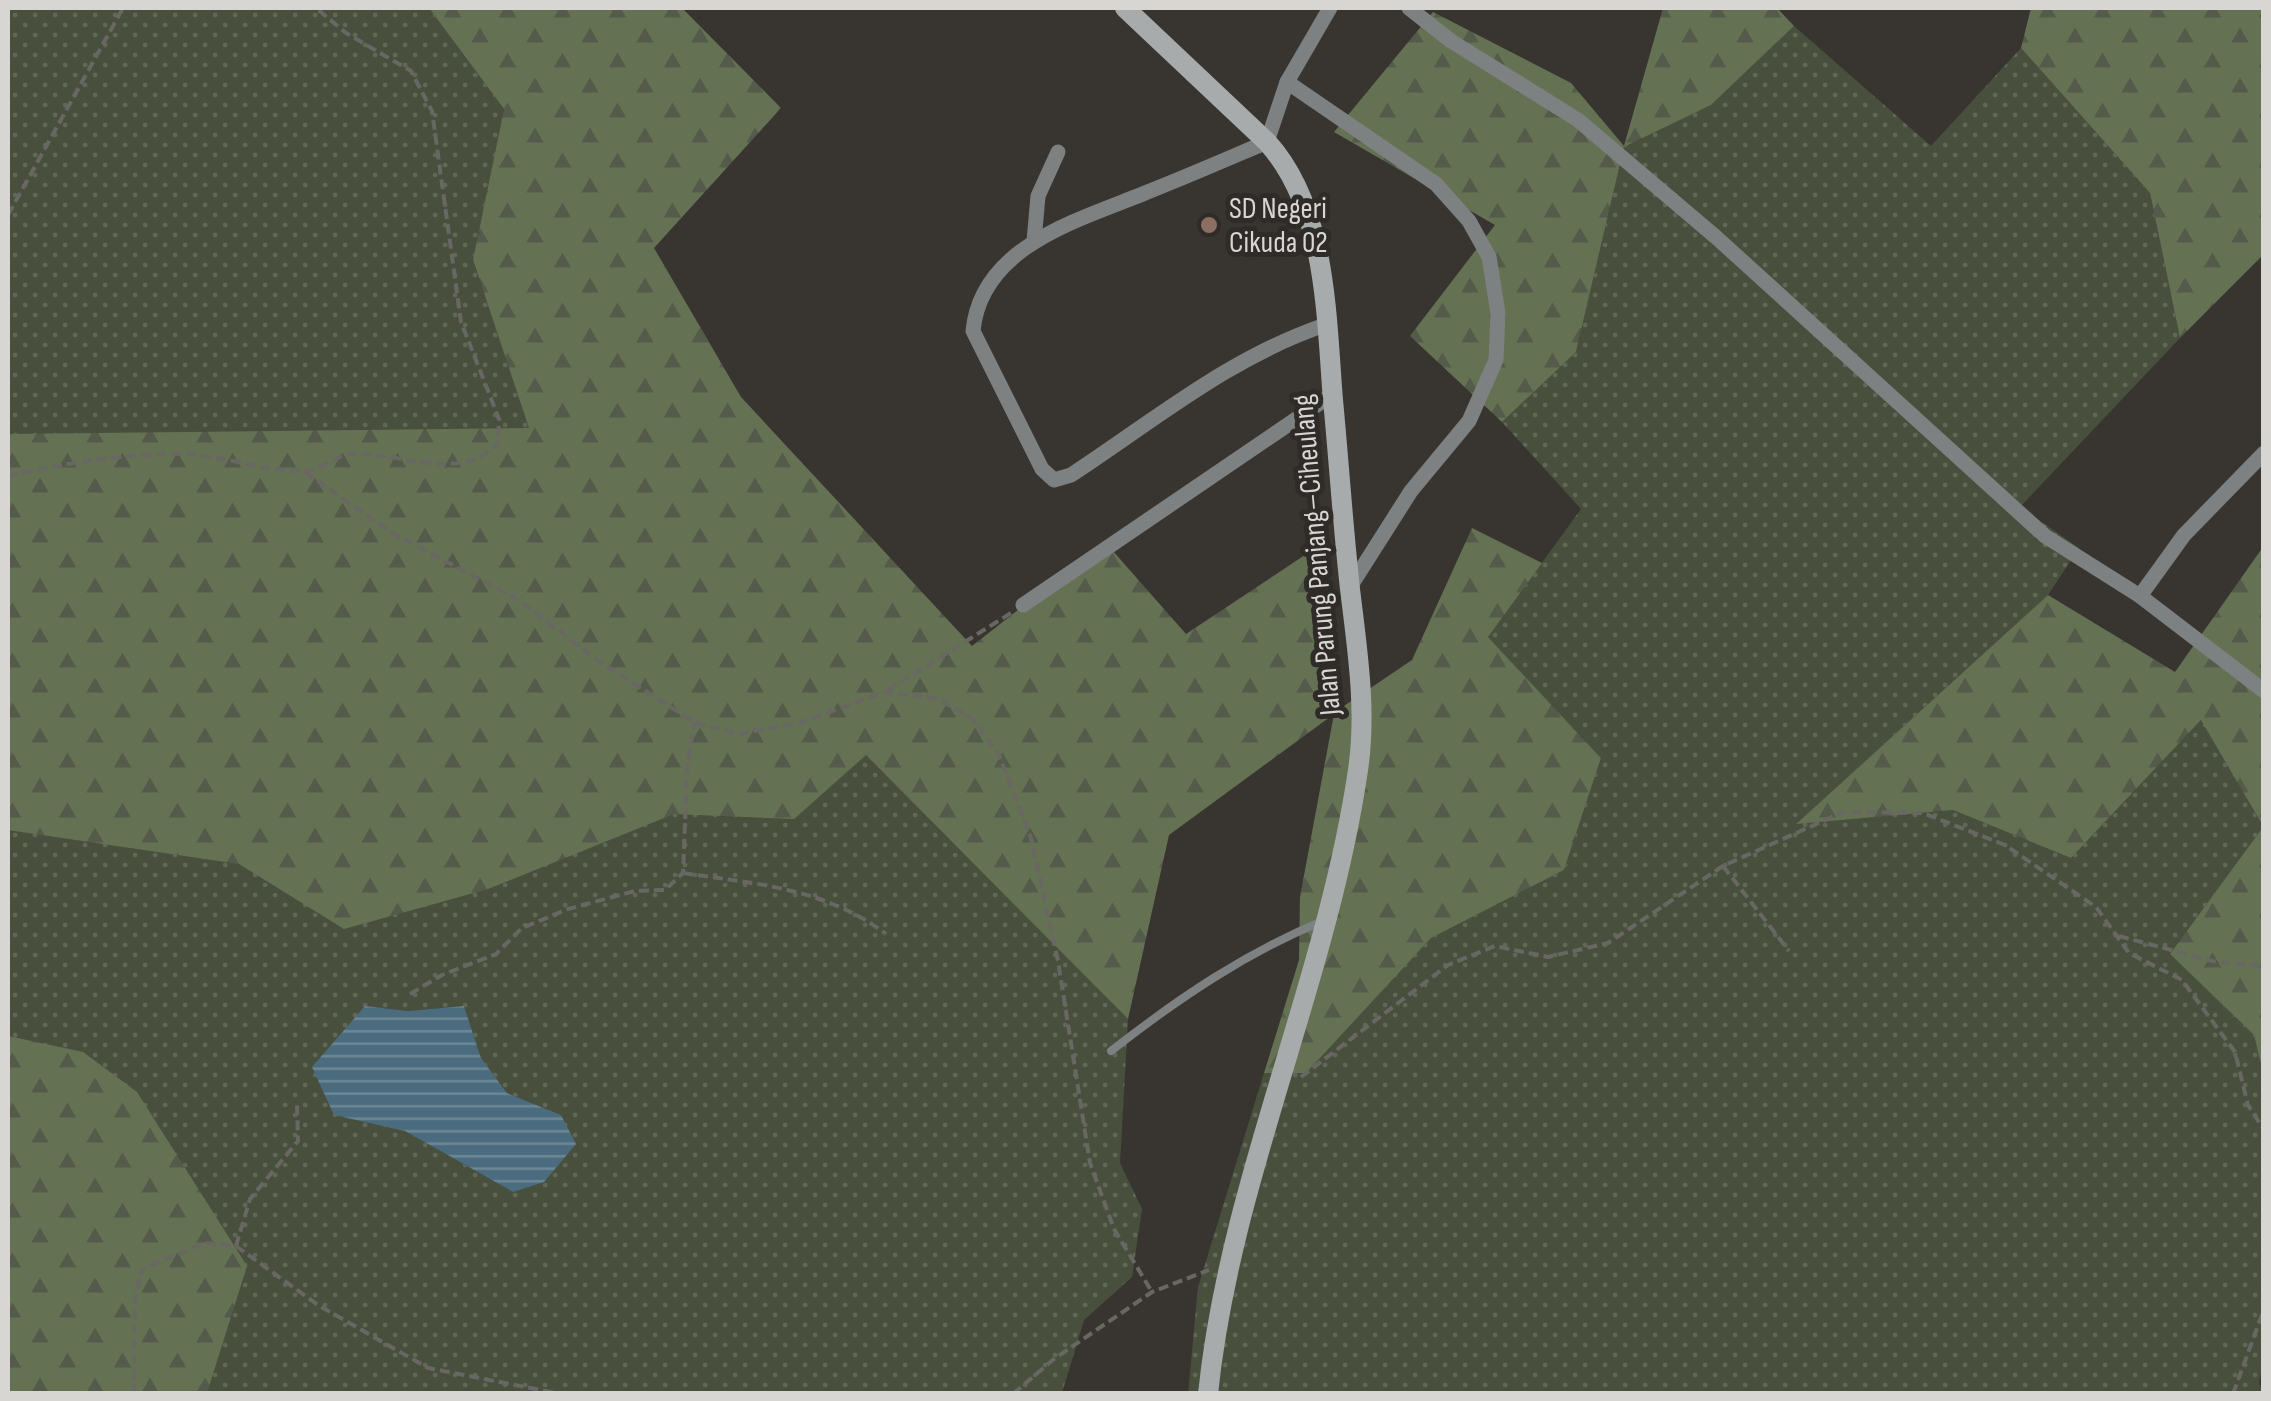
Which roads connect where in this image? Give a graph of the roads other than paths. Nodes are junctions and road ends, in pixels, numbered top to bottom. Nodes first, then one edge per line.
1 (1126, 8) edge
2 (1330, 8) edge
3 (1409, 8) edge
4 (1287, 82) junction
5 (1267, 142) junction
6 (1058, 152) dead end
7 (1034, 241) junction
8 (1328, 324) junction
9 (1333, 394) junction
10 (2264, 453) edge
11 (1350, 587) junction
12 (2140, 596) junction
13 (1024, 605) road end
14 (2264, 691) edge
15 (1329, 918) junction
16 (1110, 1051) dead end
17 (1208, 1394) edge

1 - 5 street, Jalan Parung Panjang–Ciheulang
2 - 4 street
3 - 12 street
4 - 5 street
4 - 11 street
5 - 7 street
5 - 8 street, Jalan Parung Panjang–Ciheulang
6 - 7 street
7 - 8 street
8 - 9 street, Jalan Parung Panjang–Ciheulang
9 - 11 street, Jalan Parung Panjang–Ciheulang
9 - 13 street
10 - 12 street
11 - 15 street, Jalan Parung Panjang–Ciheulang
12 - 14 street
15 - 16 lane
15 - 17 street, Jalan Parung Panjang–Ciheulang

